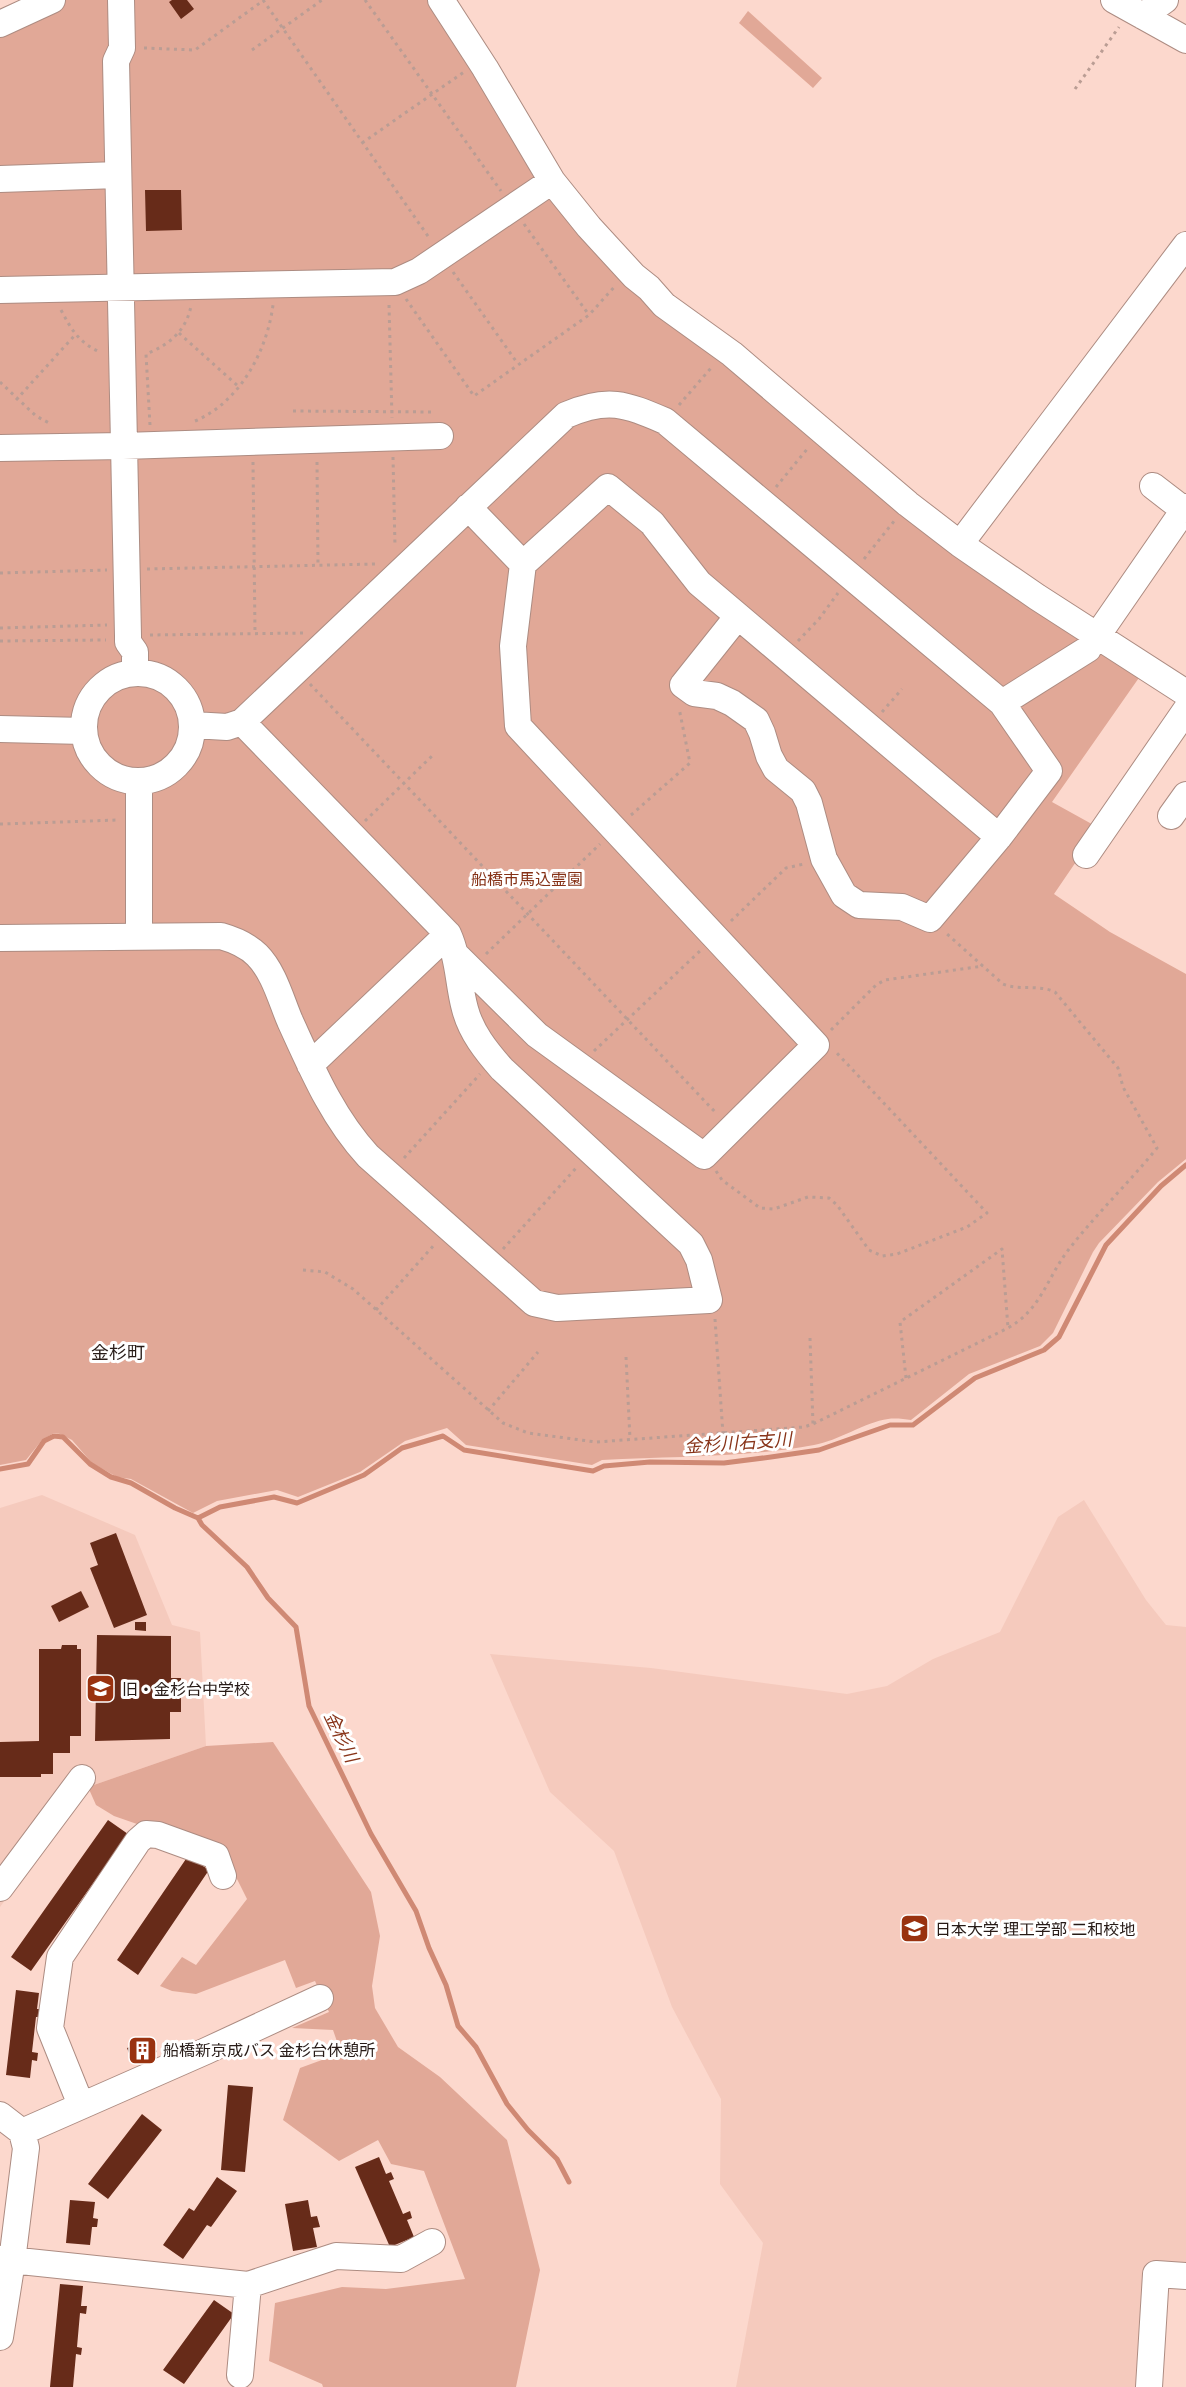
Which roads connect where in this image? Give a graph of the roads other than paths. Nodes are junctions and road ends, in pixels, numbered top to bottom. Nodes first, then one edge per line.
1 (52, 0) edge
2 (121, 0) edge
3 (441, 0) edge
4 (1165, 0) edge
5 (1130, 8) edge
6 (0, 24) edge
7 (1186, 40) edge
8 (118, 176) junction
9 (0, 179) edge
10 (552, 180) junction
11 (1186, 245) edge
12 (120, 288) junction
13 (0, 290) edge
14 (438, 424) road end
15 (123, 440) junction
16 (0, 448) edge
17 (1153, 486) dead end
18 (468, 507) junction
19 (1185, 509) edge
20 (960, 544) junction
21 (523, 564) junction
22 (738, 616) junction
23 (1092, 643) junction
24 (135, 672) junction
25 (1186, 693) edge
26 (1002, 703) junction
27 (1186, 710) edge
28 (242, 722) junction
29 (193, 725) junction
30 (0, 729) edge
31 (84, 731) junction
32 (139, 782) junction
33 (1186, 795) edge
34 (1171, 816) dead end
35 (999, 837) junction
36 (1086, 855) dead end
37 (139, 936) junction
38 (0, 938) edge
39 (458, 952) junction
40 (310, 1065) junction
41 (82, 1778) dead end
42 (223, 1876) dead end
43 (0, 1888) edge
44 (320, 1998) dead end
45 (81, 2105) junction
46 (0, 2115) edge
47 (22, 2132) junction
48 (432, 2241) dead end
49 (6, 2260) edge
50 (1186, 2276) edge
51 (241, 2284) junction
52 (0, 2337) edge
53 (240, 2375) dead end
54 (1149, 2387) edge

1 - 6 street
2 - 8 street
3 - 10 street
4 - 5 street
5 - 7 street
8 - 9 street
8 - 12 street
10 - 12 street
10 - 20 street
11 - 20 street
12 - 13 street
12 - 15 street
14 - 15 street
15 - 16 street
15 - 24 street
17 - 19 street
18 - 21 street
18 - 26 street
18 - 28 street
19 - 23 street
20 - 23 street
21 - 22 street
21 - 39 street
22 - 35 street
22 - 35 street
23 - 25 street
23 - 26 street
24 - 29 street
24 - 31 street
26 - 35 street
27 - 36 street
28 - 29 street
28 - 39 street
29 - 32 street
30 - 31 street
31 - 32 street
32 - 37 street
33 - 34 street
37 - 38 street
37 - 40 street
39 - 40 street
39 - 40 street
41 - 43 street
42 - 45 street
44 - 45 street
45 - 47 street
46 - 47 street
47 - 49 street
48 - 51 street
49 - 51 street
49 - 52 street
50 - 54 street
51 - 53 street

